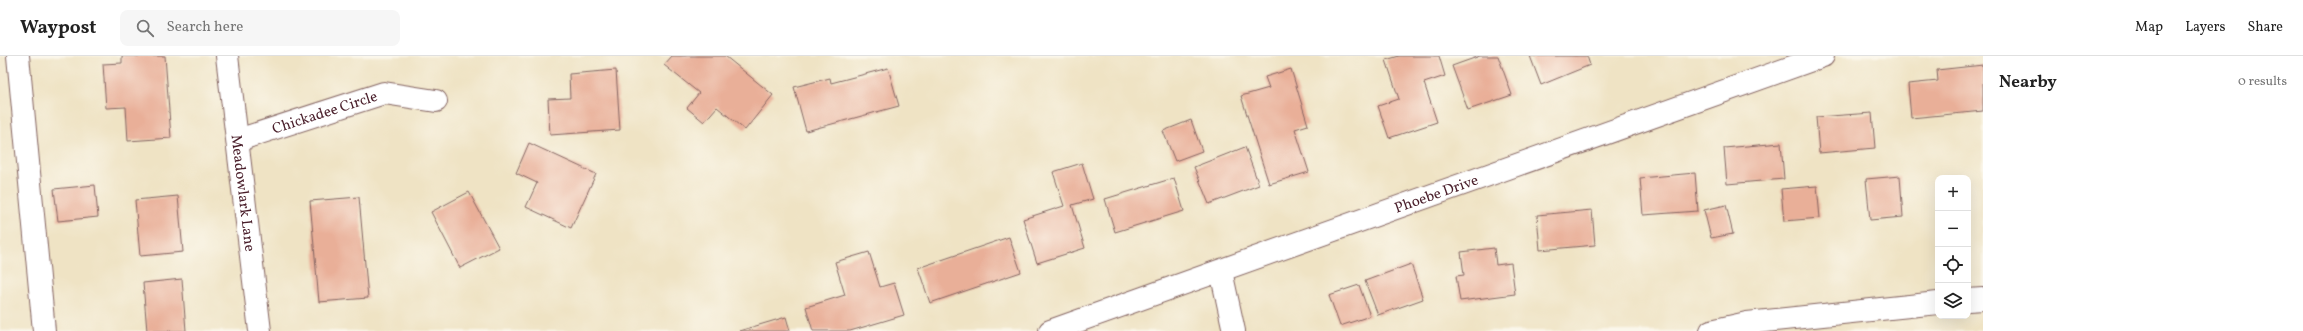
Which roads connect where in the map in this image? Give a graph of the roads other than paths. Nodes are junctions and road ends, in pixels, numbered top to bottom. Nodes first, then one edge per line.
1 (18, 56) edge
2 (227, 56) edge
3 (1823, 56) edge
4 (436, 101) dead end
5 (238, 140) junction
6 (1221, 272) junction
7 (1983, 299) edge
8 (1971, 300) edge
9 (1935, 303) edge
10 (44, 331) edge
11 (260, 331) edge
12 (1050, 331) edge
13 (1234, 331) edge
14 (1711, 331) edge

1 - 10 street
2 - 5 street, Meadowlark Lane
3 - 6 street, Phoebe Drive
4 - 5 street, Chickadee Circle
5 - 11 street, Meadowlark Lane
6 - 12 street, Phoebe Drive
6 - 13 street
7 - 8 street
9 - 14 street

